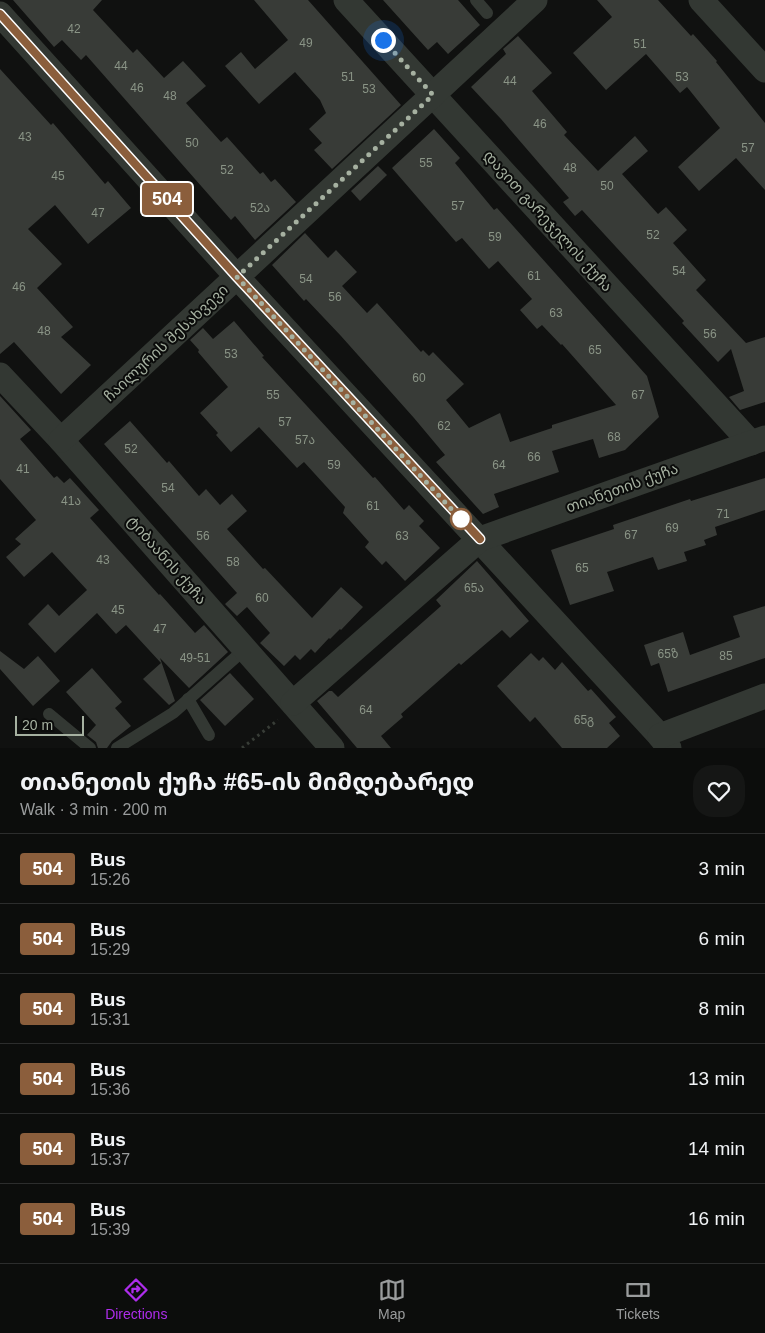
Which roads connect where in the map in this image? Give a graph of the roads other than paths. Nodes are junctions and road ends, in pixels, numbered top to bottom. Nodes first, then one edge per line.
1 (346, 0) edge
2 (476, 0) edge
3 (534, 0) edge
4 (701, 0) edge
5 (487, 13) dead end
6 (0, 14) edge
7 (765, 70) edge
8 (433, 95) junction
9 (237, 277) junction
10 (0, 374) edge
11 (61, 440) junction
12 (758, 440) edge
13 (480, 539) junction
14 (245, 649) junction
15 (765, 696) edge
16 (188, 699) junction
17 (294, 704) junction
18 (49, 714) dead end
19 (209, 735) dead end
20 (664, 742) edge
21 (90, 748) edge
22 (117, 748) edge
23 (332, 748) edge

1 - 8 street, დავით გარეჯელის ქუჩა
2 - 5 lane
3 - 8 street, ჩაილურის შესახვევი
4 - 7 street
6 - 9 street
8 - 9 street, ჩაილურის შესახვევი
8 - 12 street, დავით გარეჯელის ქუჩა
9 - 11 street, ჩაილურის შესახვევი
9 - 13 street
10 - 11 street, ტიბაანის ქუჩა
11 - 14 street, ტიბაანის ქუჩა
12 - 13 street, თიანეთის ქუჩა
13 - 17 street, თიანეთის ქუჩა
13 - 20 street
14 - 16 lane
14 - 17 street, ტიბაანის ქუჩა
15 - 20 street
16 - 19 lane
16 - 22 lane
17 - 23 street, ტიბაანის ქუჩა
18 - 21 lane

